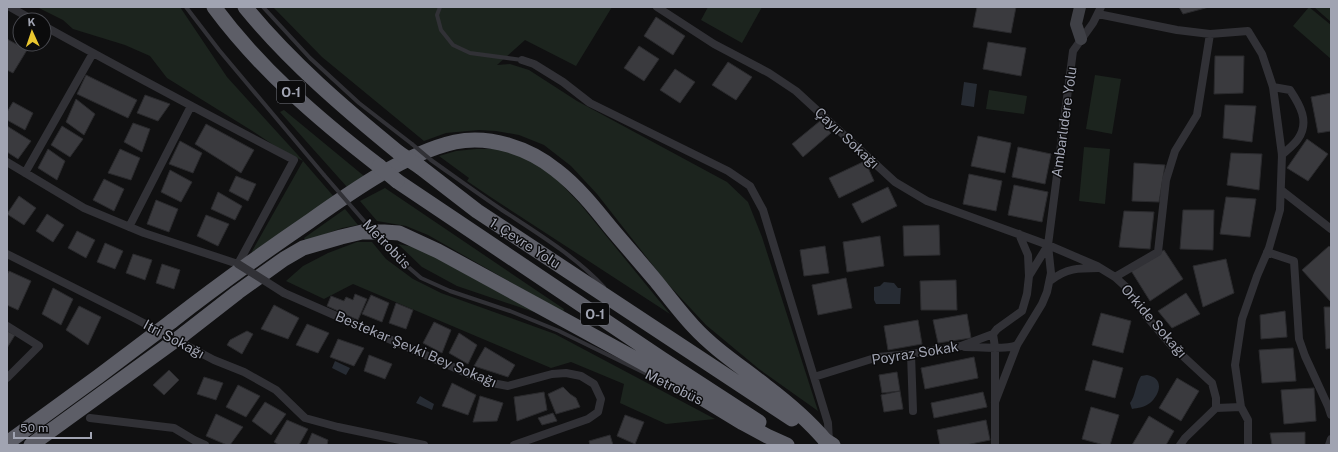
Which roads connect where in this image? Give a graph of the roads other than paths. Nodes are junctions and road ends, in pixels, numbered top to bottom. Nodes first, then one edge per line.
1 (10, 7) edge
2 (186, 7) edge
3 (214, 7) edge
4 (245, 7) edge
5 (263, 7) edge
6 (440, 7) edge
7 (657, 7) edge
8 (1080, 7) edge
9 (1100, 10) edge
10 (19, 12) edge
11 (52, 30) edge
12 (1210, 34) junction
13 (1081, 39) junction
14 (93, 53) junction
15 (522, 60) joint
16 (1273, 87) junction
17 (191, 106) junction
18 (1282, 155) junction
19 (7, 162) edge
20 (426, 164) junction
21 (25, 173) junction
22 (1281, 190) junction
23 (129, 227) junction
24 (1331, 229) edge
25 (1019, 234) junction
26 (1048, 245) junction
27 (1267, 252) junction
28 (7, 254) edge
29 (238, 264) junction
30 (1100, 268) junction
31 (1029, 276) junction
32 (1115, 277) junction
33 (1050, 281) junction
34 (7, 326) edge
35 (993, 334) junction
36 (1017, 345) junction
37 (961, 346) junction
38 (994, 347) junction
39 (912, 354) junction
40 (9, 374) edge
41 (814, 377) junction
42 (661, 382) dead end
43 (685, 394) dead end
44 (995, 402) junction
45 (1330, 406) edge
46 (1241, 407) junction
47 (1216, 408) junction
48 (913, 411) dead end
49 (727, 414) junction
50 (1331, 415) edge
51 (90, 418) dead end
52 (1331, 439) edge
53 (7, 443) edge
54 (829, 443) edge
55 (31, 445) edge
56 (205, 445) edge
57 (424, 445) edge
58 (514, 445) edge
59 (787, 445) edge
60 (794, 445) edge
61 (995, 445) edge
62 (1180, 445) edge
63 (1248, 445) edge
64 (1329, 445) edge

1 - 10 street
2 - 42 lane, Metrobüs, bridge
3 - 60 highway, 1. Çevre Yolu / O-1, bridge
4 - 20 highway, 1. Çevre Yolu / O-1, bridge
5 - 20 lane, bridge
6 - 15 lane
7 - 25 street, Çayır Sokağı
8 - 13 street
9 - 12 street
9 - 13 street, Ambarlıdere Yolu
11 - 14 street
12 - 16 street
12 - 32 street
13 - 26 street, Ambarlıdere Yolu
14 - 17 street
14 - 21 street
15 - 41 street
16 - 18 street
16 - 18 street
17 - 23 street
17 - 29 street
18 - 22 street
19 - 21 street
20 - 54 highway, 1. Çevre Yolu / O-1
21 - 23 street
22 - 24 street
22 - 27 street
23 - 29 street
25 - 26 street, Çayır Sokağı
25 - 31 street
26 - 30 street, Orkide Sokağı
26 - 31 street, Ambarlıdere Yolu
26 - 33 street, Ambarlıdere Yolu
27 - 45 street
27 - 46 street
28 - 57 street, Itri Sokağı
29 - 58 street, Bestekar Şevki Bey Sokağı, bridge
30 - 32 street, Orkide Sokağı
30 - 33 street
31 - 35 street, Ambarlıdere Yolu
32 - 47 street, Orkide Sokağı
33 - 36 street, Ambarlıdere Yolu
34 - 40 street
35 - 37 street, Poyraz Sokak
35 - 38 street, Ambarlıdere Yolu
36 - 38 street
36 - 44 street, Ambarlıdere Yolu
37 - 38 street
37 - 39 street, Poyraz Sokak
38 - 44 street, Ambarlıdere Yolu
39 - 41 street, Poyraz Sokak
39 - 48 street
41 - 54 street
43 - 49 lane, Metrobüs
44 - 61 street, Ambarlıdere Yolu
45 - 50 street
46 - 47 street
46 - 63 street
47 - 62 street
49 - 55 highway, bridge
49 - 59 highway
51 - 56 street
52 - 64 street
53 - 54 highway, bridge

